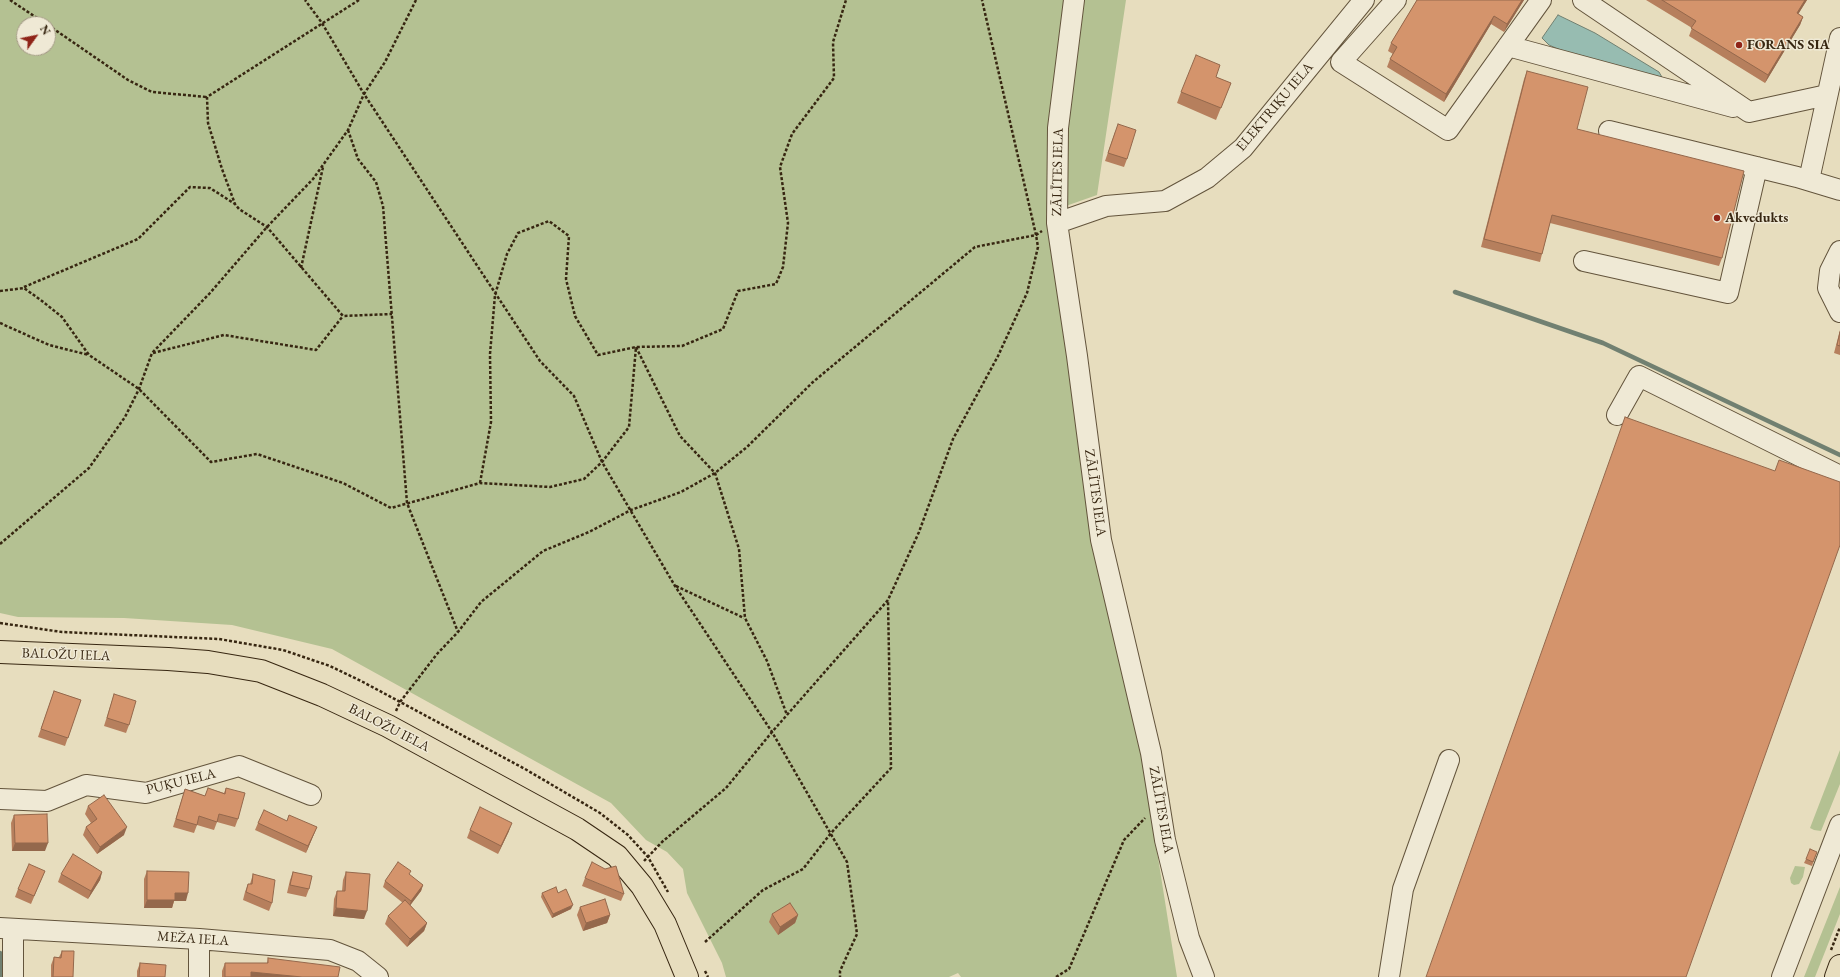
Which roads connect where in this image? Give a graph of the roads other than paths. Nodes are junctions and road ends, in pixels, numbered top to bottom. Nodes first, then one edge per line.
1 (1074, 0) edge
2 (1364, 0) edge
3 (1396, 0) edge
4 (1541, 0) edge
5 (1582, 0) edge
6 (1840, 38) edge
7 (1508, 46) junction
8 (1827, 95) junction
9 (1749, 112) junction
10 (1609, 131) dead end
11 (1757, 167) junction
12 (1803, 178) junction
13 (1840, 190) edge
14 (1057, 223) junction
15 (1840, 251) edge
16 (1584, 261) dead end
17 (1840, 312) edge
18 (1617, 415) dead end
19 (1840, 476) edge
20 (0, 652) edge
21 (1449, 760) dead end
22 (311, 795) dead end
23 (0, 799) edge
24 (1840, 825) edge
25 (7, 929) edge
26 (199, 939) junction
27 (1840, 966) edge
28 (13, 977) edge
29 (199, 977) edge
30 (378, 977) edge
31 (687, 977) edge
32 (1204, 977) edge
33 (1389, 977) edge
34 (1782, 977) edge
35 (1836, 977) edge

1 - 14 street, ZĀLĪTES IELA
2 - 14 street, ELEKTRIĶU IELA
3 - 7 street
4 - 7 street
5 - 9 street
6 - 8 street
7 - 9 street
8 - 9 street
8 - 12 street
10 - 11 street
11 - 12 street
11 - 16 street
12 - 13 street
14 - 32 street, ZĀLĪTES IELA
15 - 17 street
18 - 19 street
20 - 31 main road, BALOŽU IELA
21 - 33 street
22 - 23 street, PUĶU IELA
24 - 34 street
25 - 26 street, MEŽA IELA
25 - 28 street
26 - 29 street
26 - 30 street, MEŽA IELA
27 - 35 main road

